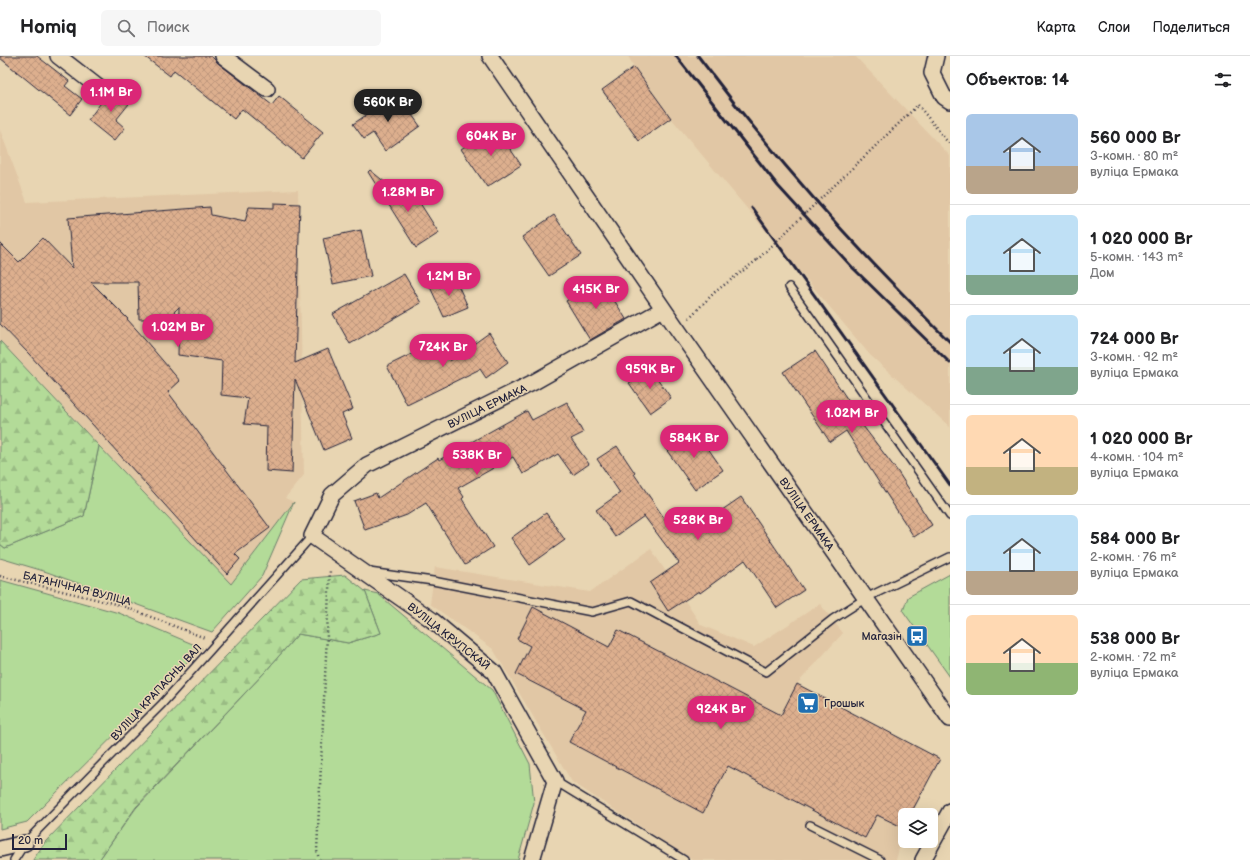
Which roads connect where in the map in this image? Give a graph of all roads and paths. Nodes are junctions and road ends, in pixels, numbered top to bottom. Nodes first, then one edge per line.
1 (58, 56) edge
2 (223, 56) edge
3 (490, 56) edge
4 (936, 56) edge
5 (267, 89) dead end
6 (103, 91) dead end
7 (950, 101) edge
8 (950, 145) edge
9 (789, 287) dead end
10 (663, 309) junction
11 (678, 330) junction
12 (950, 516) edge
13 (312, 536) junction
14 (330, 549) junction
15 (950, 557) edge
16 (360, 570) junction
17 (0, 576) edge
18 (866, 598) junction
19 (217, 642) junction
20 (950, 719) edge
21 (555, 781) junction
22 (950, 811) edge
23 (810, 825) dead end
24 (25, 843) junction
25 (0, 849) edge
26 (14, 860) edge
27 (319, 860) edge
28 (532, 860) edge
29 (684, 860) edge
30 (880, 860) edge
31 (923, 860) edge

1 - 6 street
2 - 5 street
3 - 10 street, ВУЛІЦА ЕРМАКА
4 - 7 street
8 - 11 path, bridge
9 - 12 lane
10 - 11 street, ВУЛІЦА ЕРМАКА
10 - 13 street, ВУЛІЦА ЕРМАКА
11 - 18 street, ВУЛІЦА ЕРМАКА
13 - 14 street, ВУЛІЦА КРУПСКАЙ
13 - 19 lane, ВУЛІЦА КРАПАСНЫ ВАЛ
14 - 16 street, ВУЛІЦА КРУПСКАЙ
14 - 27 path
15 - 18 lane
16 - 18 lane
16 - 21 street, ВУЛІЦА КРУПСКАЙ
17 - 19 path, БАТАНІЧНАЯ ВУЛІЦА
18 - 20 street, ВУЛІЦА ЕРМАКА
19 - 24 lane, ВУЛІЦА КРАПАСНЫ ВАЛ
21 - 28 street
21 - 29 lane
22 - 31 street
23 - 30 lane
24 - 25 street
24 - 26 lane, ВУЛІЦА КРАПАСНЫ ВАЛ

